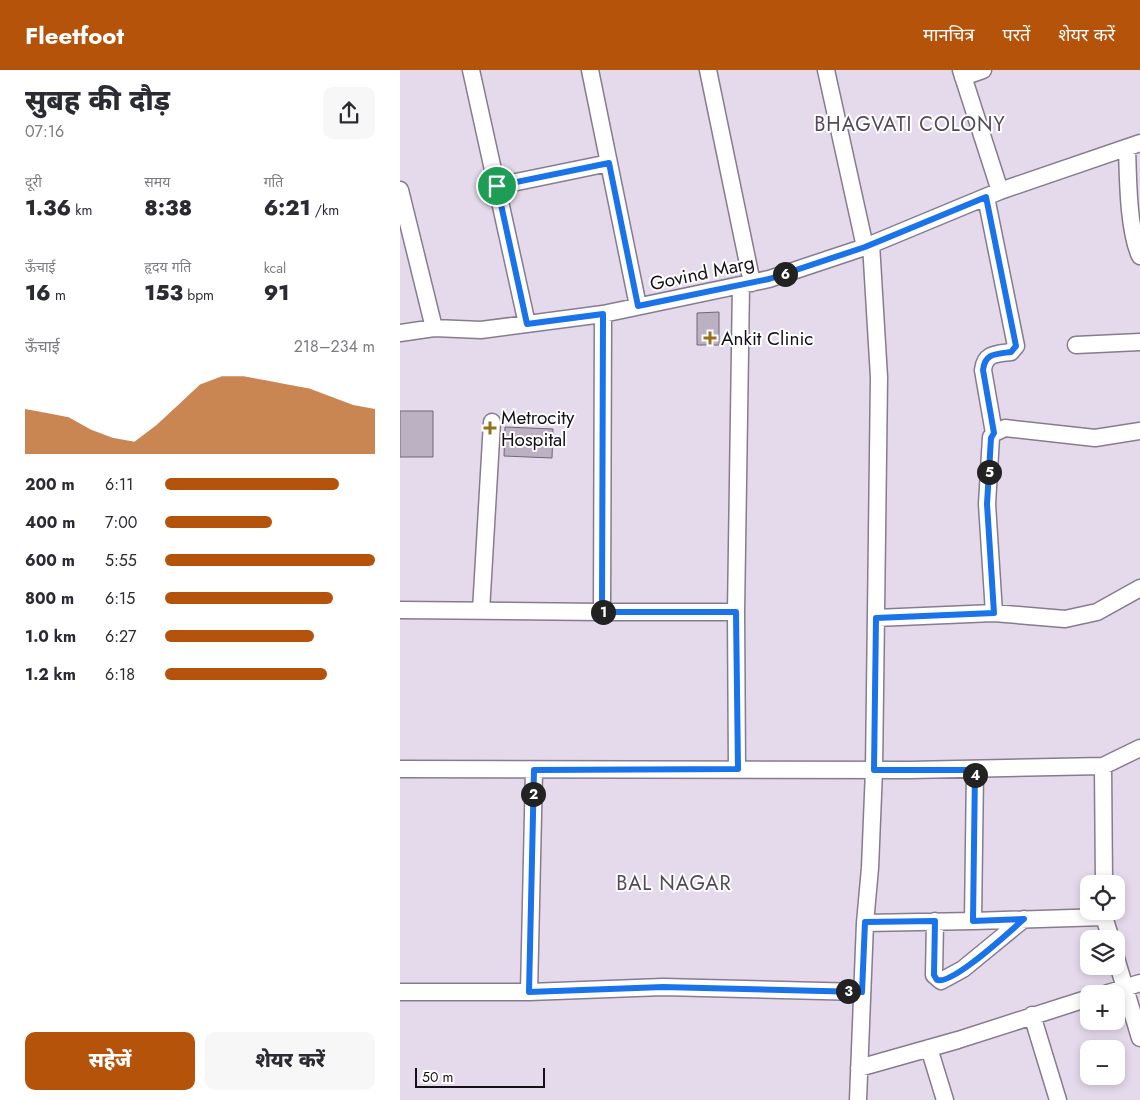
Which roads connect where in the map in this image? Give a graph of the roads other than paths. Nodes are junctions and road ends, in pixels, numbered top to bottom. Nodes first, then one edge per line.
1 (471, 70) edge
2 (590, 70) edge
3 (708, 70) edge
4 (826, 70) edge
5 (983, 70) edge
6 (962, 73) edge
7 (1134, 145) edge
8 (609, 163) junction
9 (497, 186) junction
10 (400, 190) edge
11 (993, 194) junction
12 (868, 245) junction
13 (1140, 256) edge
14 (747, 284) junction
15 (638, 306) junction
16 (603, 314) junction
17 (527, 324) junction
18 (434, 328) junction
19 (400, 333) edge
20 (1140, 342) edge
21 (1076, 345) dead end
22 (492, 422) dead end
23 (1140, 431) edge
24 (994, 433) junction
25 (1140, 588) edge
26 (400, 610) edge
27 (481, 611) junction
28 (602, 612) junction
29 (736, 612) junction
30 (994, 613) junction
31 (876, 618) junction
32 (1140, 748) edge
33 (1103, 766) junction
34 (738, 769) junction
35 (400, 770) edge
36 (534, 770) junction
37 (874, 770) junction
38 (975, 770) junction
39 (1104, 875) edge
40 (1080, 916) edge
41 (1024, 919) junction
42 (935, 921) junction
43 (973, 921) junction
44 (865, 922) junction
45 (1125, 974) edge
46 (1132, 986) edge
47 (400, 992) edge
48 (529, 992) junction
49 (862, 992) junction
50 (1080, 1001) edge
51 (1032, 1015) junction
52 (1140, 1038) edge
53 (929, 1048) junction
54 (859, 1068) junction
55 (858, 1100) edge
56 (945, 1100) edge
57 (1058, 1100) edge

1 - 9 street
2 - 8 street
3 - 14 street
4 - 12 street
5 - 6 street
6 - 11 street
7 - 11 street, Govind Marg
7 - 13 street
8 - 9 street
8 - 15 street
9 - 17 street
10 - 18 street
11 - 12 street, Govind Marg
11 - 24 street
12 - 14 street, Govind Marg
12 - 31 street
14 - 15 street, Govind Marg
14 - 29 street
15 - 16 street, Govind Marg
16 - 17 street, Govind Marg
16 - 28 street
17 - 18 street, Govind Marg
18 - 19 street, Govind Marg
20 - 21 street
22 - 27 street
23 - 24 street
24 - 30 street
25 - 30 street
26 - 27 street
27 - 28 street
28 - 29 street
29 - 34 street
30 - 31 street
31 - 37 street
32 - 33 street
33 - 38 street
33 - 39 street
34 - 36 street
34 - 37 street
35 - 36 street
36 - 48 street
37 - 38 street
37 - 44 street
38 - 43 street
40 - 41 street
41 - 42 street
41 - 43 street
42 - 43 street
42 - 44 street
44 - 49 street
45 - 46 street
46 - 52 street
47 - 48 street
48 - 49 street
49 - 54 street
50 - 51 street
51 - 53 street
51 - 57 street
53 - 54 street
53 - 56 street
54 - 55 street

